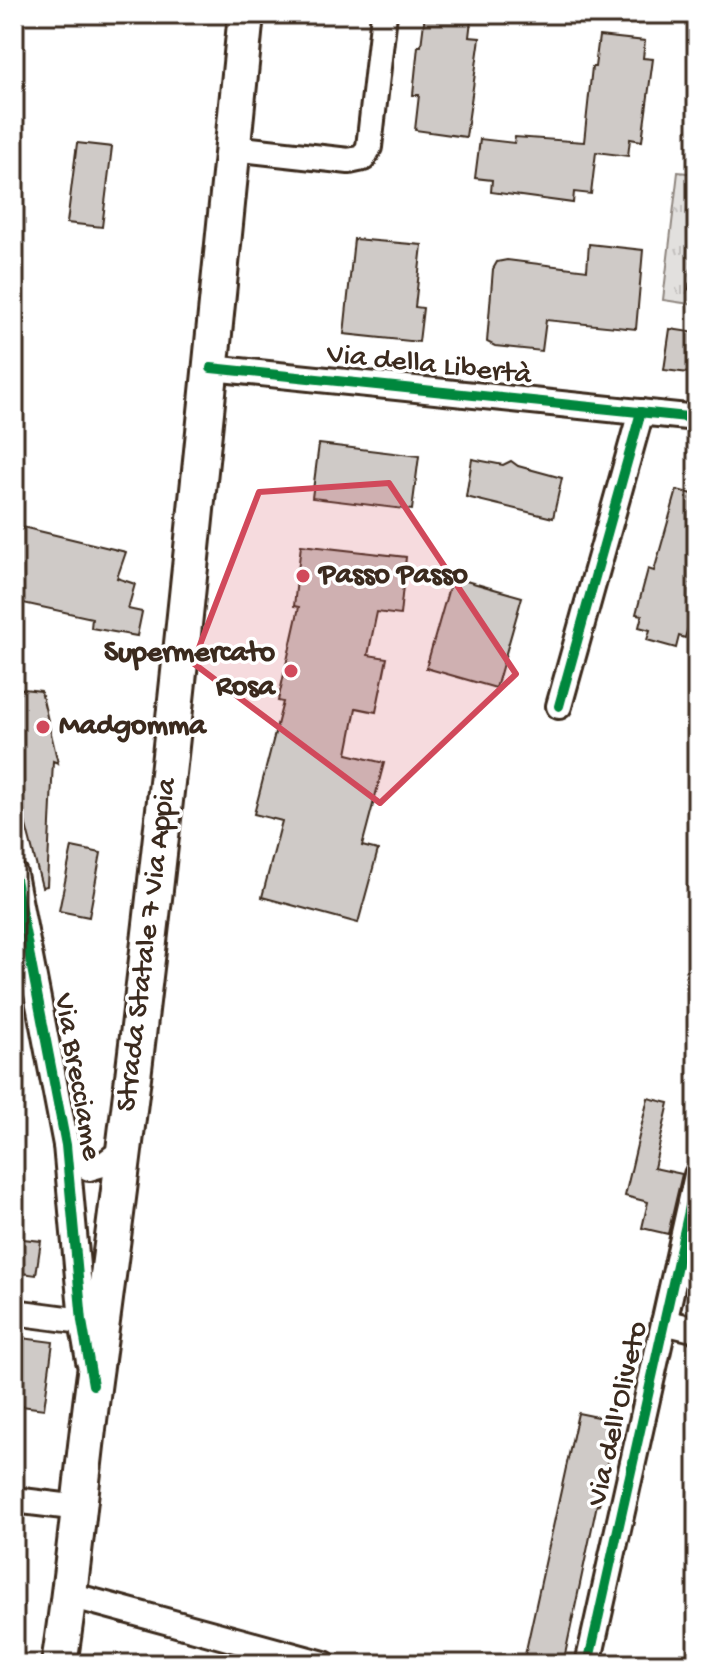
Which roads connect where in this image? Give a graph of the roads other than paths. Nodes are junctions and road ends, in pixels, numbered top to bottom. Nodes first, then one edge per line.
1 (246, 14) edge
2 (384, 14) edge
3 (233, 148) junction
4 (211, 368) junction
5 (641, 412) junction
6 (697, 418) edge
7 (559, 706) dead end
8 (14, 874) edge
9 (66, 1145) junction
10 (125, 1149) junction
11 (697, 1175) edge
12 (14, 1312) edge
13 (82, 1321) junction
14 (664, 1322) junction
15 (697, 1330) edge
16 (93, 1385) junction
17 (14, 1500) edge
18 (80, 1508) junction
19 (70, 1595) junction
20 (59, 1664) edge
21 (324, 1664) edge
22 (588, 1664) edge

1 - 3 main road
2 - 3 street
3 - 4 main road
4 - 5 street, Via della Libertà
4 - 10 main road, Strada Statale 7 Via Appia
5 - 6 street, Via della Libertà
5 - 7 street
8 - 9 street, Via Brecciame
9 - 10 street, Via Brecciame
9 - 13 street, Via Brecciame
10 - 16 main road, Strada Statale 7 Via Appia
11 - 14 street, Via dell'Oliveto
12 - 13 street
13 - 16 street, Via Brecciame
14 - 15 street, Via dell'Oliveto
14 - 22 street, Via dell'Oliveto
16 - 18 main road, Strada Statale 7 Via Appia
17 - 18 street
18 - 19 main road, Strada Statale 7 Via Appia
19 - 20 main road, Strada Statale 7 Via Appia
19 - 21 street

